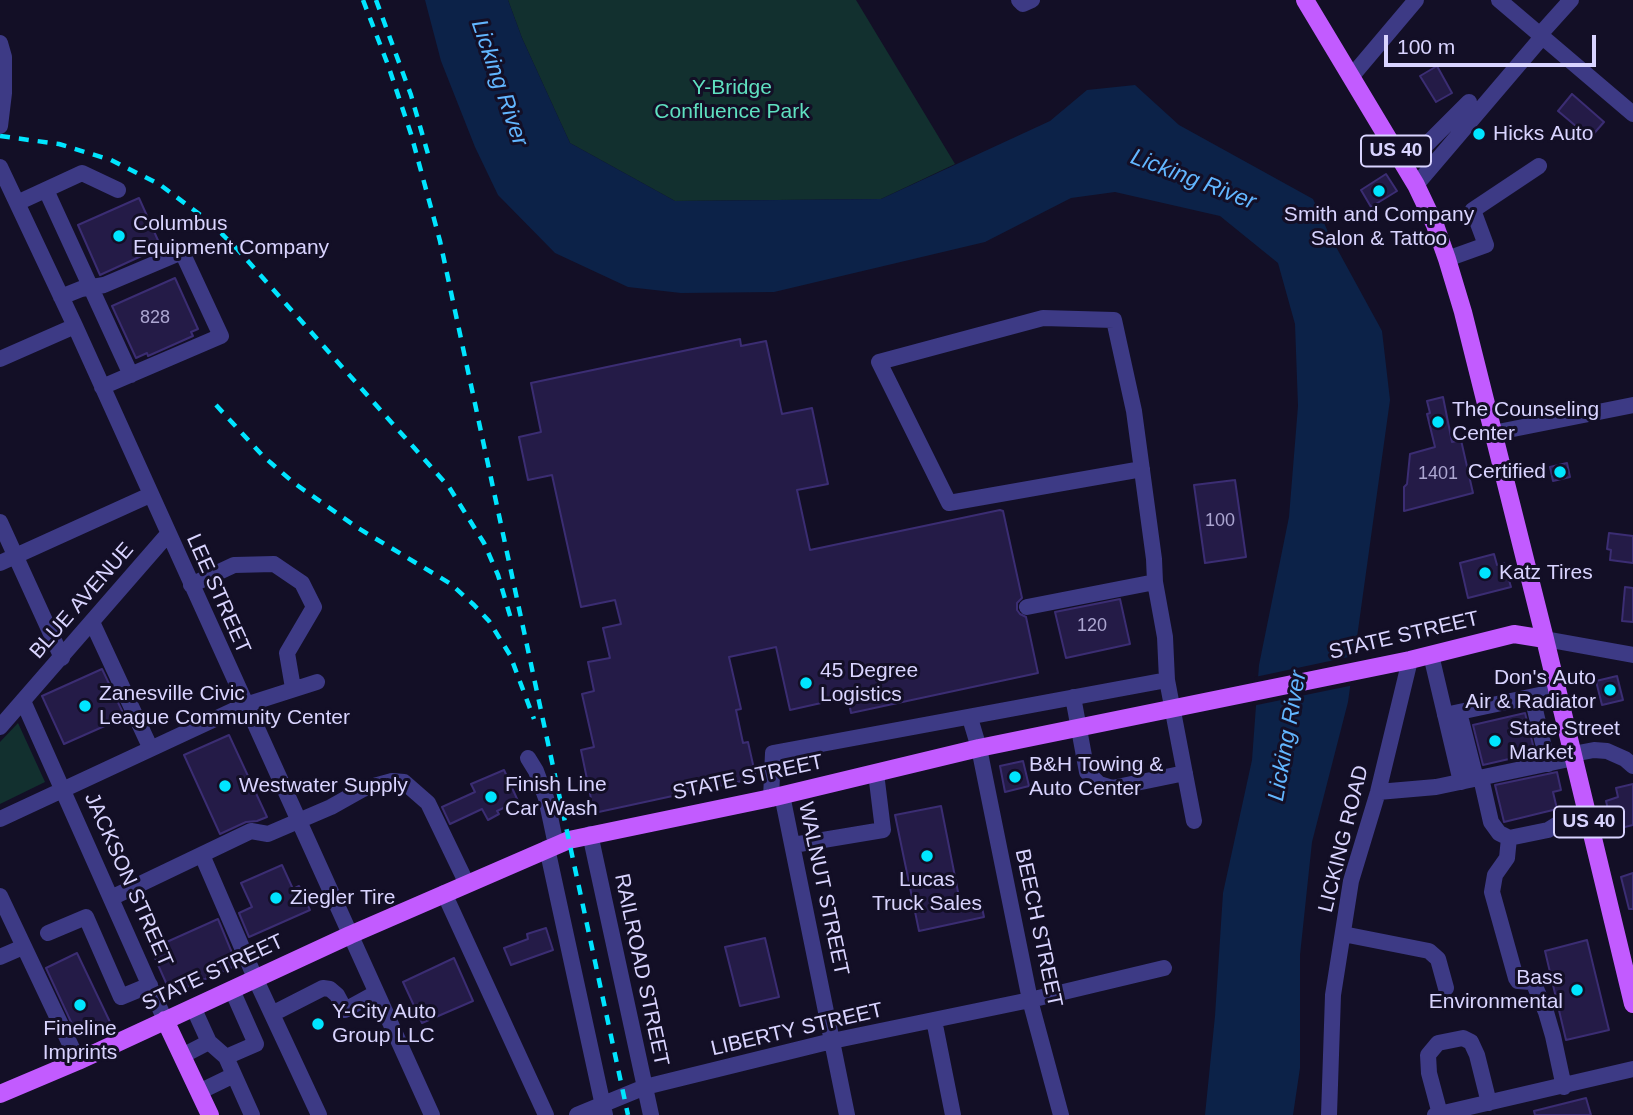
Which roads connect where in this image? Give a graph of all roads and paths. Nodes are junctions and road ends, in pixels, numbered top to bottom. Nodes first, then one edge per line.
1 (1305, 0) edge
2 (1416, 0) edge
3 (1499, 0) edge
4 (1571, 0) edge
5 (1541, 36) junction
6 (1, 55) edge
7 (1351, 77) junction
8 (1469, 102) dead end
9 (1633, 114) edge
10 (0, 126) edge
11 (1402, 160) junction
12 (1539, 166) dead end
13 (0, 167) edge
14 (1416, 185) junction
15 (46, 190) junction
16 (118, 190) dead end
17 (17, 203) junction
18 (1447, 259) junction
19 (90, 288) junction
20 (61, 297) junction
21 (75, 326) junction
22 (0, 359) edge
23 (131, 375) junction
24 (102, 387) junction
25 (1633, 405) edge
26 (1493, 433) junction
27 (1142, 469) junction
28 (150, 495) junction
29 (0, 522) edge
30 (168, 534) junction
31 (15, 556) junction
32 (0, 563) edge
33 (1155, 582) junction
34 (191, 585) junction
35 (1027, 607) dead end
36 (92, 622) junction
37 (1545, 639) junction
38 (1431, 654) junction
39 (1633, 654) edge
40 (62, 658) junction
41 (1402, 661) junction
42 (1167, 680) junction
43 (317, 682) dead end
44 (293, 688) junction
45 (1558, 691) junction
46 (1073, 697) junction
47 (1532, 697) junction
48 (23, 701) junction
49 (245, 705) junction
50 (1173, 709) junction
51 (1452, 713) junction
52 (970, 718) junction
53 (0, 727) edge
54 (1079, 729) junction
55 (150, 747) junction
56 (979, 748) junction
57 (1574, 756) junction
58 (528, 758) dead end
59 (1548, 764) junction
60 (1633, 766) edge
61 (876, 773) junction
62 (1185, 773) junction
63 (1473, 780) junction
64 (62, 789) junction
65 (1378, 792) junction
66 (776, 797) junction
67 (1587, 813) junction
68 (0, 819) edge
69 (1194, 821) dead end
70 (299, 822) junction
71 (590, 834) junction
72 (1509, 838) junction
73 (793, 845) junction
74 (551, 846) junction
75 (202, 855) junction
76 (467, 884) junction
77 (444, 894) junction
78 (0, 896) edge
79 (111, 898) junction
80 (48, 933) dead end
81 (1343, 934) junction
82 (350, 935) junction
83 (23, 947) junction
84 (0, 957) edge
85 (1164, 968) dead end
86 (256, 979) junction
87 (150, 985) junction
88 (1446, 988) dead end
89 (232, 990) junction
90 (376, 993) junction
91 (1030, 1000) junction
92 (1633, 1004) edge
93 (193, 1007) junction
94 (272, 1014) junction
95 (165, 1020) junction
96 (934, 1020) junction
97 (832, 1041) junction
98 (209, 1042) junction
99 (182, 1056) junction
100 (226, 1057) junction
101 (78, 1061) junction
102 (1633, 1069) edge
103 (234, 1075) junction
104 (645, 1087) junction
105 (1564, 1087) junction
106 (199, 1092) junction
107 (0, 1094) edge
108 (1489, 1103) junction
109 (603, 1109) edge
110 (1438, 1114) edge
111 (210, 1115) edge
112 (252, 1115) edge
113 (318, 1115) edge
114 (432, 1115) edge
115 (546, 1115) edge
116 (577, 1115) edge
117 (651, 1115) edge
118 (847, 1115) edge
119 (953, 1115) edge
120 (1060, 1115) edge
121 (1329, 1115) edge

1 - 7 main road, US 40
2 - 7 street
3 - 5 street
4 - 5 street
5 - 9 street
5 - 14 street
6 - 10 street
7 - 11 main road, US 40
8 - 11 street
11 - 14 main road, US 40
12 - 18 street
13 - 17 street, LEE STREET
14 - 18 main road, US 40
15 - 16 street
15 - 17 street
15 - 19 street
17 - 20 street, LEE STREET
18 - 26 main road, US 40
19 - 20 street
19 - 23 street
19 - 23 street
20 - 21 street, LEE STREET
21 - 22 street
21 - 24 street, LEE STREET
23 - 24 street
24 - 28 street, LEE STREET
25 - 26 street
26 - 37 main road, US 40
27 - 27 street
27 - 33 street
28 - 30 street, LEE STREET
28 - 31 street
29 - 31 street
30 - 34 street, LEE STREET
30 - 36 street, BLUE AVENUE
31 - 32 street
31 - 40 street
33 - 35 street
33 - 42 street
34 - 44 street
34 - 49 street, LEE STREET
36 - 40 street, BLUE AVENUE
36 - 55 street
37 - 38 main road, STATE STREET
37 - 39 street
37 - 45 main road, US 40
38 - 41 main road, STATE STREET
38 - 51 street
40 - 48 street, BLUE AVENUE
41 - 50 main road, STATE STREET
41 - 65 street, LICKING ROAD
42 - 46 street
42 - 50 street
43 - 44 street
44 - 49 street
45 - 47 street
45 - 57 main road, US 40
46 - 52 street
46 - 54 street
47 - 51 street
47 - 59 street
48 - 53 street, BLUE AVENUE
48 - 64 street, JACKSON STREET
49 - 55 street
49 - 70 street, LEE STREET
50 - 54 main road, STATE STREET
50 - 62 street
51 - 63 street
52 - 56 street, BEECH STREET
52 - 66 street, WALNUT STREET
54 - 56 main road, STATE STREET
54 - 62 street
55 - 64 street
56 - 61 main road, STATE STREET
56 - 91 street, BEECH STREET
57 - 59 street
57 - 60 street
57 - 67 main road, US 40
58 - 74 street
59 - 63 street
61 - 66 main road, STATE STREET
61 - 73 street
62 - 69 street
63 - 65 street
63 - 72 street
64 - 68 street
64 - 79 street, JACKSON STREET
65 - 81 street, LICKING ROAD
66 - 71 main road, STATE STREET
66 - 73 street, WALNUT STREET
67 - 72 street
67 - 92 main road, US 40
70 - 75 street
70 - 76 street
70 - 82 street, LEE STREET
71 - 74 main road, STATE STREET
71 - 104 street, RAILROAD STREET
72 - 105 street
73 - 97 street, WALNUT STREET
74 - 76 main road, STATE STREET
74 - 109 street
75 - 79 street
75 - 86 street
76 - 77 main road, STATE STREET
77 - 82 main road, STATE STREET
77 - 115 street
78 - 83 street
79 - 87 street, JACKSON STREET
80 - 87 street
81 - 88 street
81 - 121 street, LICKING ROAD
82 - 86 main road, STATE STREET
82 - 90 street, LEE STREET
83 - 84 street
83 - 101 street
85 - 91 street, LIBERTY STREET
86 - 89 main road, STATE STREET
86 - 94 street
87 - 95 street, JACKSON STREET
89 - 93 main road, STATE STREET
89 - 100 street
90 - 94 street
90 - 114 street, LEE STREET
91 - 96 street, LIBERTY STREET
91 - 120 street, BEECH STREET
93 - 95 main road, STATE STREET
93 - 98 street
94 - 113 street
95 - 99 main road, JACKSON STREET
95 - 101 main road, STATE STREET
96 - 97 street, LIBERTY STREET
96 - 119 street
97 - 104 street, LIBERTY STREET
97 - 118 street, WALNUT STREET
98 - 99 street
98 - 100 street
99 - 106 main road, JACKSON STREET
100 - 103 street
101 - 107 main road, STATE STREET
102 - 105 street
103 - 106 street
103 - 112 street
104 - 109 street, LIBERTY STREET
104 - 117 street, RAILROAD STREET
105 - 108 street
106 - 111 main road, JACKSON STREET
108 - 110 street
108 - 110 street
109 - 116 street, LIBERTY STREET

